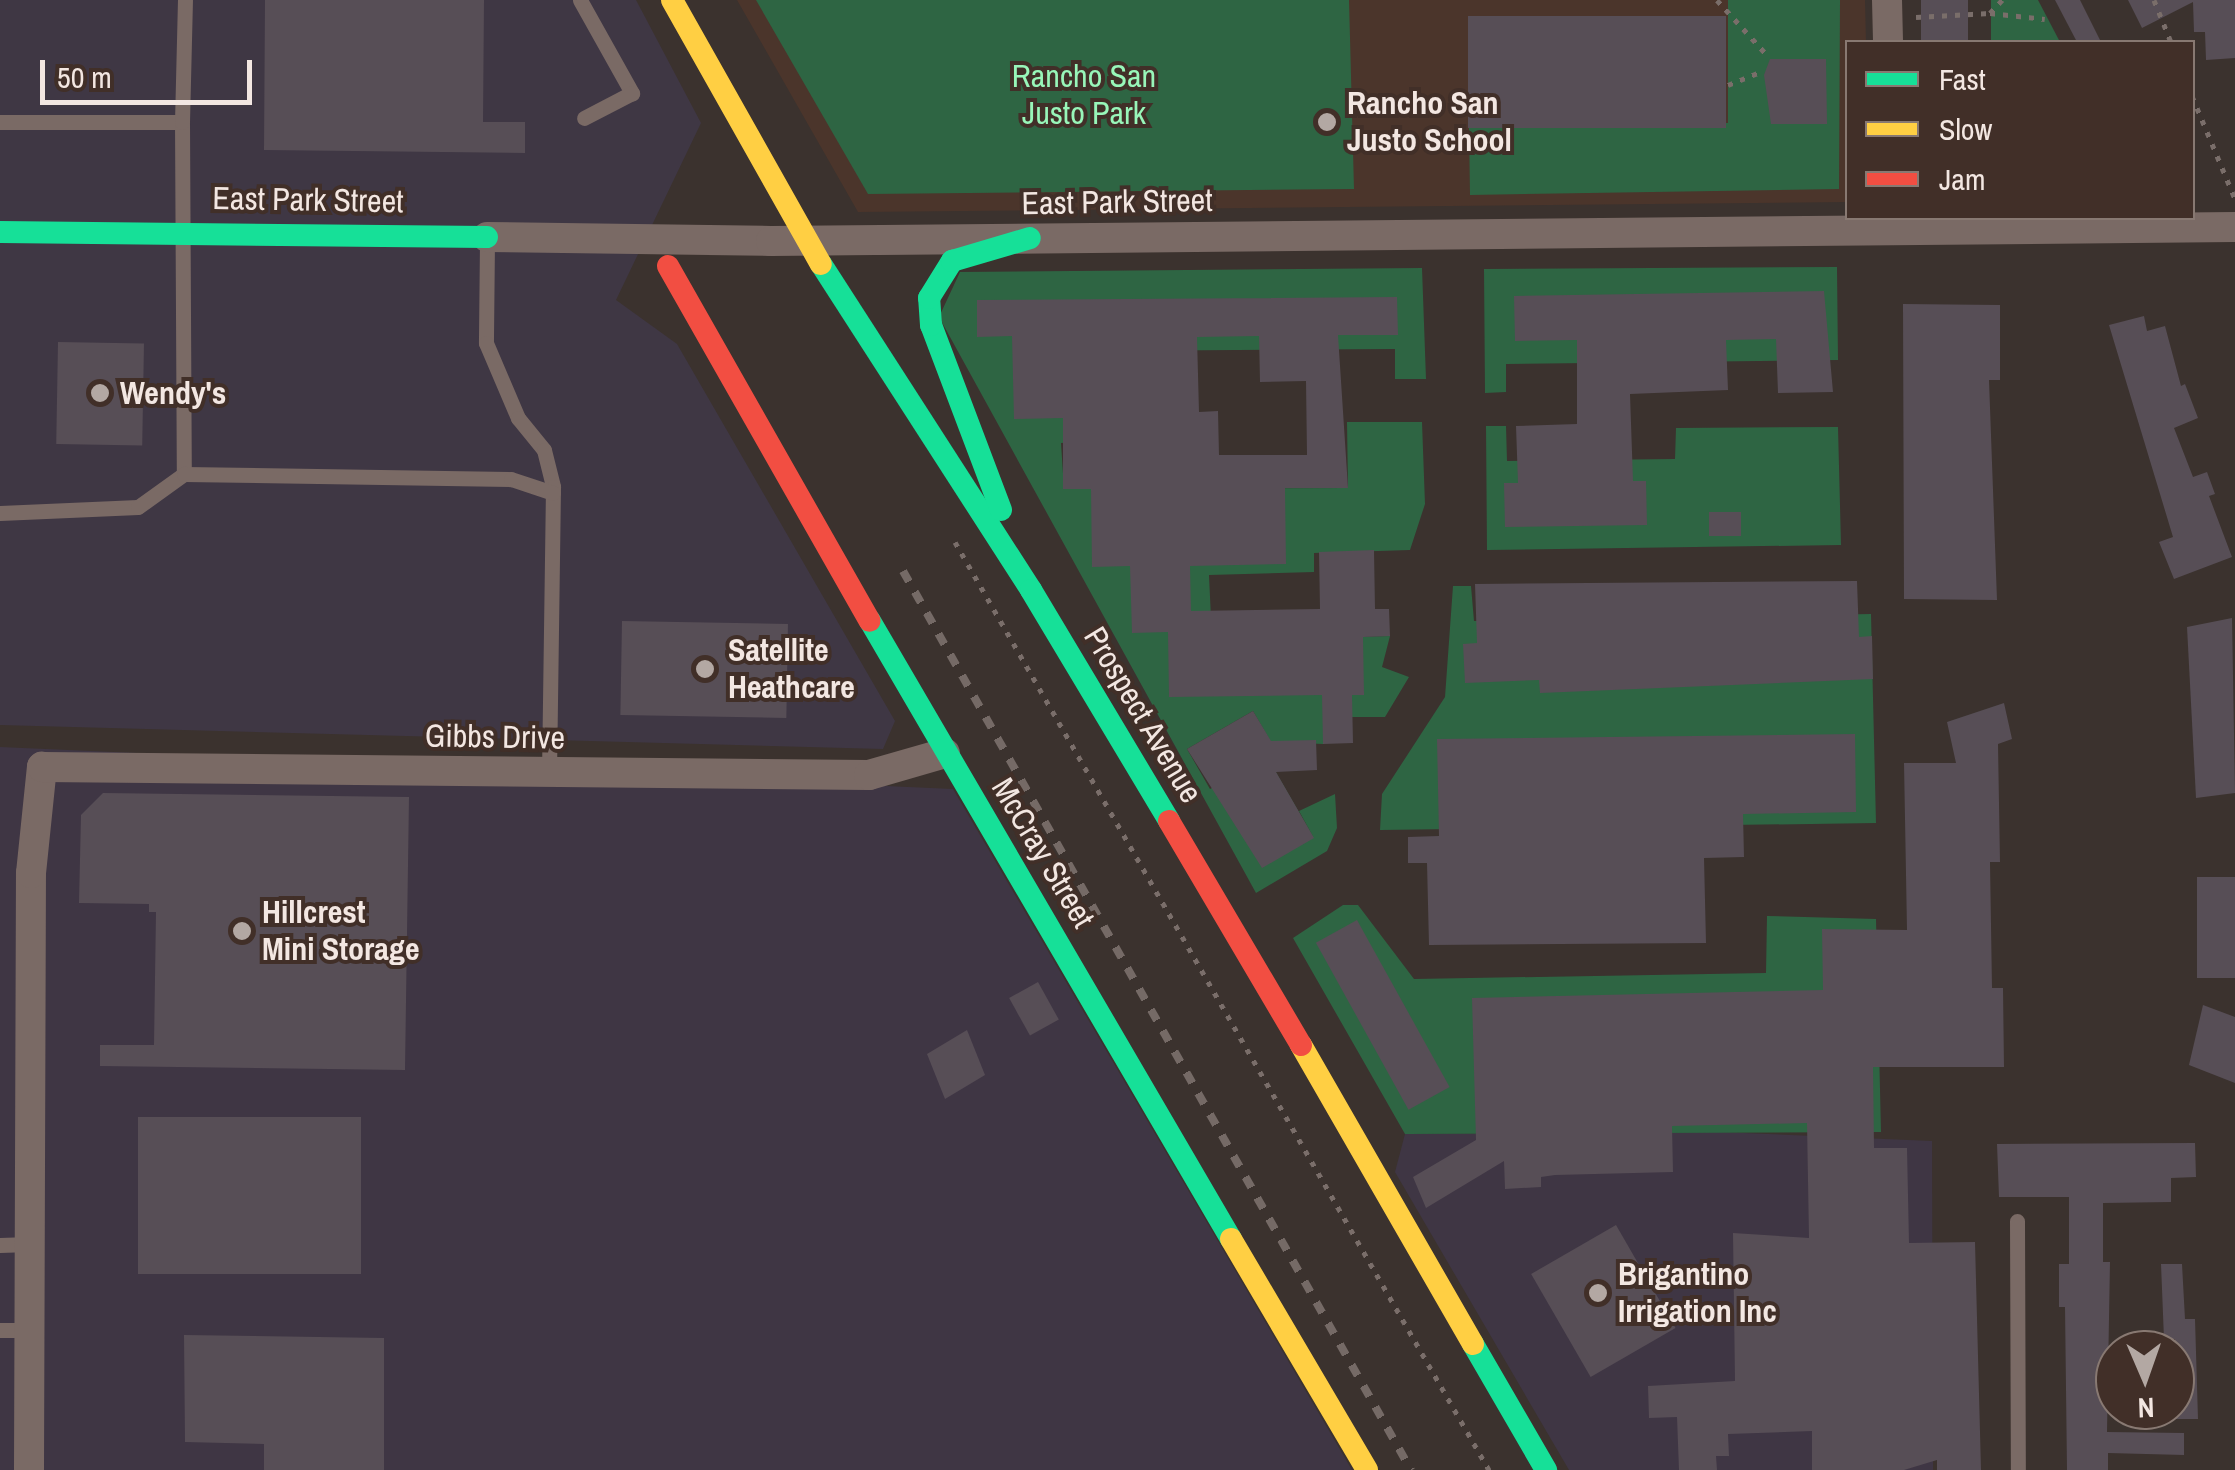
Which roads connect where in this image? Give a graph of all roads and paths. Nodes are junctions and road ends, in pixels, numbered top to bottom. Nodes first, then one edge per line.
1 (185, 0) edge
2 (580, 0) edge
3 (672, 0) edge
4 (1718, 0) edge
5 (2002, 0) edge
6 (2154, 0) edge
7 (1990, 13) junction
8 (2045, 19) dead end
9 (1888, 20) edge
10 (2170, 40) edge
11 (1767, 55) dead end
12 (1761, 72) dead end
13 (1728, 84) dead end
14 (2195, 103) edge
15 (584, 118) dead end
16 (0, 122) edge
17 (182, 122) junction
18 (2235, 200) edge
19 (1892, 224) edge
20 (2235, 227) edge
21 (0, 232) edge
22 (179, 234) junction
23 (487, 237) junction
24 (1030, 238) junction
25 (806, 240) junction
26 (668, 266) dead end
27 (184, 474) junction
28 (553, 493) junction
29 (0, 513) edge
30 (948, 529) dead end
31 (1031, 590) junction
32 (945, 753) junction
33 (549, 772) junction
34 (2017, 1221) dead end
35 (15, 1244) edge
36 (15, 1330) edge
37 (29, 1470) edge
38 (1368, 1470) edge
39 (1489, 1470) edge
40 (1546, 1470) edge
41 (2018, 1470) edge

1 - 17 lane
2 - 15 lane
3 - 25 street, Prospect Avenue
4 - 11 path
5 - 7 path
6 - 10 path
7 - 8 path
7 - 9 path
12 - 13 path
14 - 18 path
16 - 17 lane
17 - 22 lane
19 - 20 street, East Park Street
19 - 24 street, East Park Street
21 - 22 street, East Park Street
22 - 23 street, East Park Street
22 - 27 lane
23 - 25 street, East Park Street
23 - 28 lane
24 - 25 street, East Park Street
24 - 31 street
25 - 31 street, Prospect Avenue
26 - 32 street, McCray Street
27 - 28 lane
27 - 29 lane
28 - 33 lane
30 - 39 path
31 - 40 street, Prospect Avenue
32 - 33 street, Gibbs Drive
32 - 38 street, McCray Street
33 - 35 street, Gibbs Drive
34 - 41 lane
35 - 36 street
36 - 37 street

